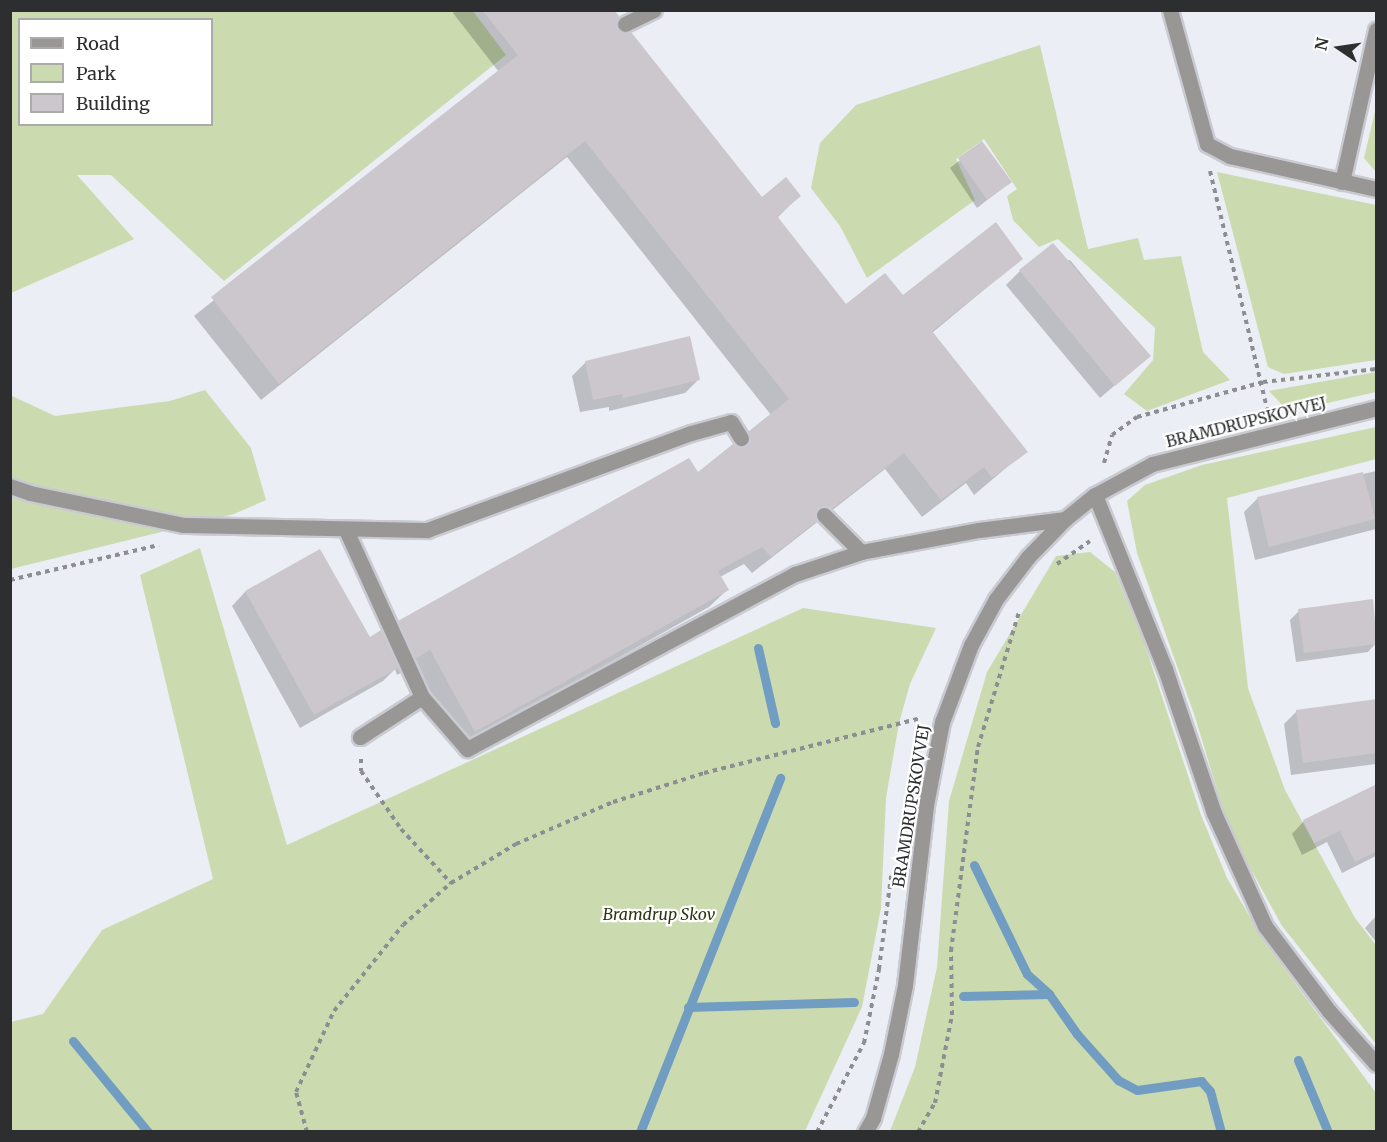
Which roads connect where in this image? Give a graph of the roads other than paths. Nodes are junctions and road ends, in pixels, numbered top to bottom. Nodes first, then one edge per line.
1 (654, 10) edge
2 (1170, 10) edge
3 (625, 24) dead end
4 (1377, 30) edge
5 (1342, 182) junction
6 (1377, 189) edge
7 (1377, 408) edge
8 (741, 438) dead end
9 (10, 486) edge
10 (1095, 495) junction
11 (824, 515) dead end
12 (1065, 519) junction
13 (346, 530) junction
14 (861, 552) junction
15 (422, 697) junction
16 (360, 736) road end
17 (1377, 1064) edge
18 (865, 1131) edge

1 - 3 street
2 - 5 street
4 - 5 street
5 - 6 street
7 - 10 street, BRAMDRUPSKOVVEJ
8 - 13 street
9 - 13 street
10 - 12 street, BRAMDRUPSKOVVEJ
10 - 17 street
11 - 14 street
12 - 14 street
12 - 18 street, BRAMDRUPSKOVVEJ
13 - 15 street
14 - 15 street
15 - 16 street

